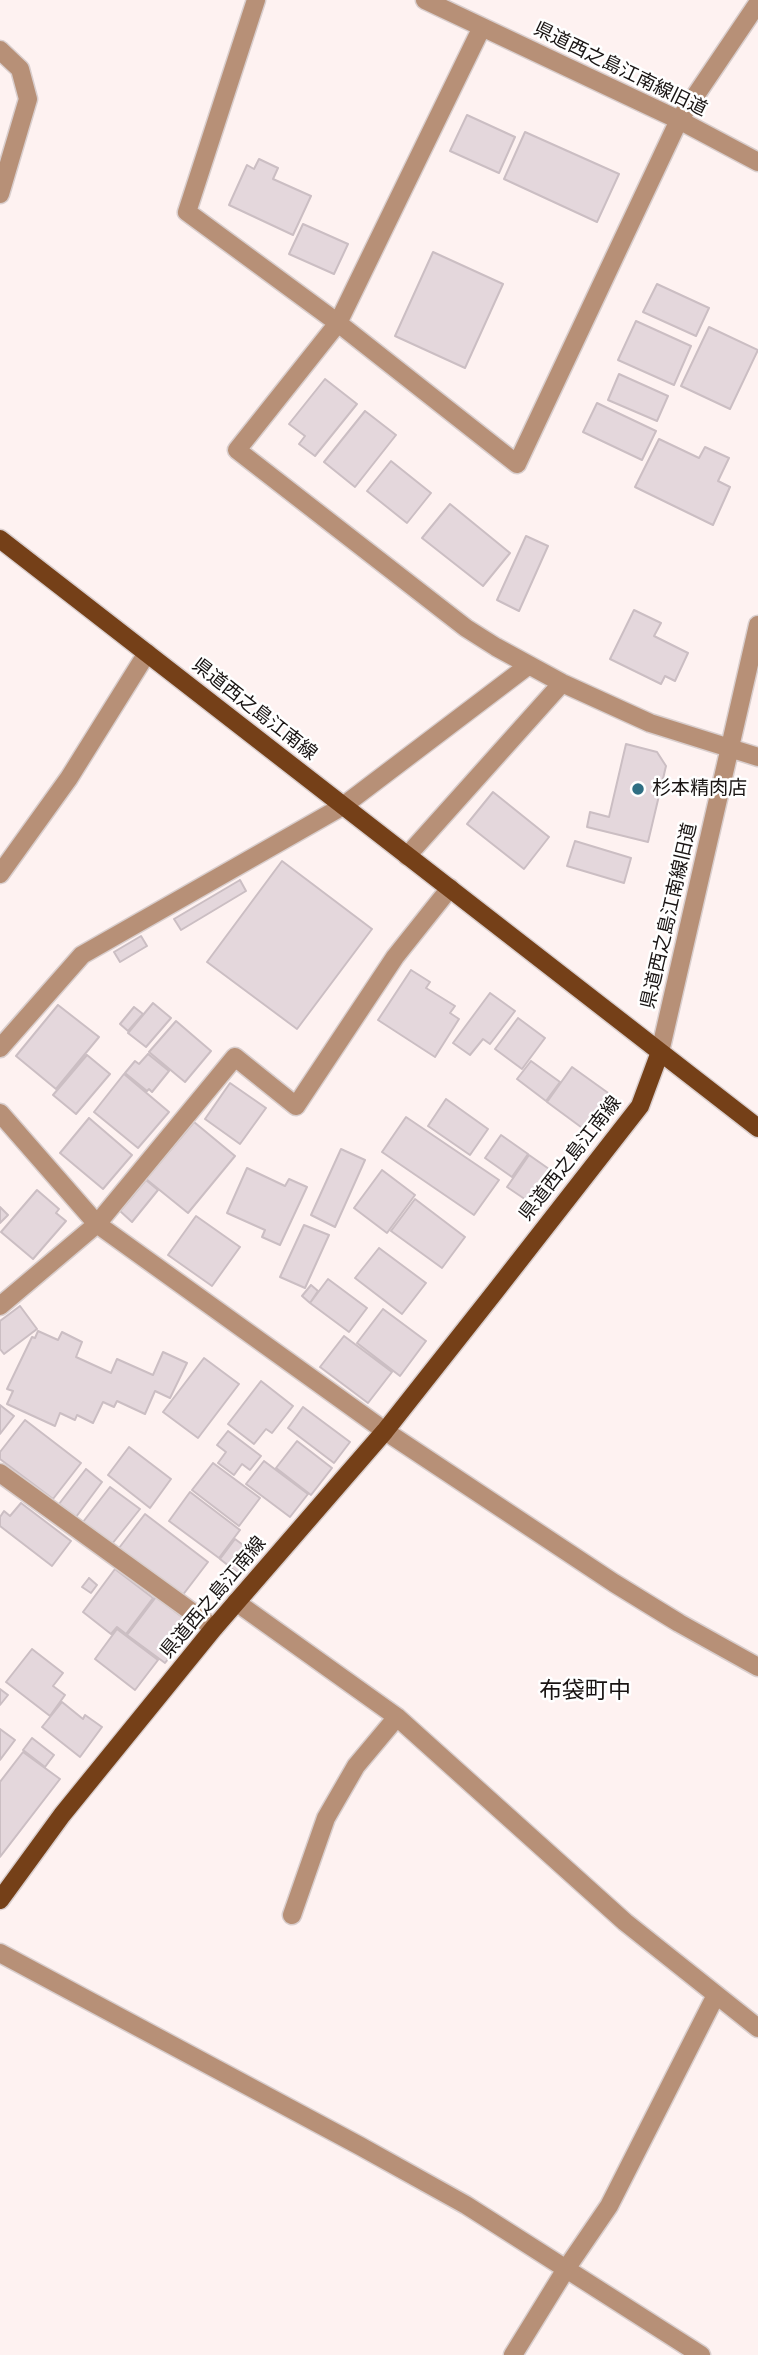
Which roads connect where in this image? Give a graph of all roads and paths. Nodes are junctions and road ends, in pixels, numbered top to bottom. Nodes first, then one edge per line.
1 (256, 0) edge
2 (425, 0) edge
3 (758, 3) edge
4 (482, 27) junction
5 (0, 50) edge
6 (679, 120) junction
7 (758, 162) edge
8 (0, 194) edge
9 (338, 323) junction
10 (0, 539) edge
11 (758, 625) edge
12 (147, 653) junction
13 (529, 665) junction
14 (562, 683) junction
15 (730, 747) junction
16 (758, 757) edge
17 (343, 806) junction
18 (407, 856) junction
19 (0, 874) edge
20 (450, 888) junction
21 (0, 1048) edge
22 (660, 1052) junction
23 (0, 1113) edge
24 (758, 1128) edge
25 (97, 1224) junction
26 (0, 1306) edge
27 (384, 1431) junction
28 (0, 1473) edge
29 (236, 1602) junction
30 (214, 1628) junction
31 (758, 1667) edge
32 (397, 1717) junction
33 (0, 1900) edge
34 (292, 1915) dead end
35 (0, 1953) edge
36 (716, 1995) junction
37 (758, 2028) edge
38 (566, 2269) junction
39 (513, 2355) edge
40 (701, 2355) edge

1 - 9 street
2 - 4 street, 県道西之島江南線旧道
3 - 6 street
4 - 6 street, 県道西之島江南線旧道
4 - 9 street
5 - 8 street
6 - 7 street, 県道西之島江南線旧道
6 - 9 street
9 - 13 street
10 - 12 main road, 県道西之島江南線
11 - 15 street, 県道西之島江南線旧道
12 - 17 main road, 県道西之島江南線
12 - 19 street
13 - 14 street
13 - 17 street
14 - 15 street
14 - 18 street
15 - 16 street
15 - 22 street, 県道西之島江南線旧道
17 - 18 main road, 県道西之島江南線
17 - 21 street
18 - 20 main road, 県道西之島江南線
20 - 22 main road, 県道西之島江南線
20 - 25 street
22 - 24 main road
22 - 27 main road, 県道西之島江南線
23 - 25 street
25 - 26 street
25 - 27 street
27 - 29 main road, 県道西之島江南線
27 - 31 street
28 - 30 street
29 - 30 main road, 県道西之島江南線
29 - 32 street
30 - 33 main road, 県道西之島江南線
32 - 34 street
32 - 36 street
35 - 38 street
36 - 37 street
36 - 38 street
38 - 39 street
38 - 40 street

